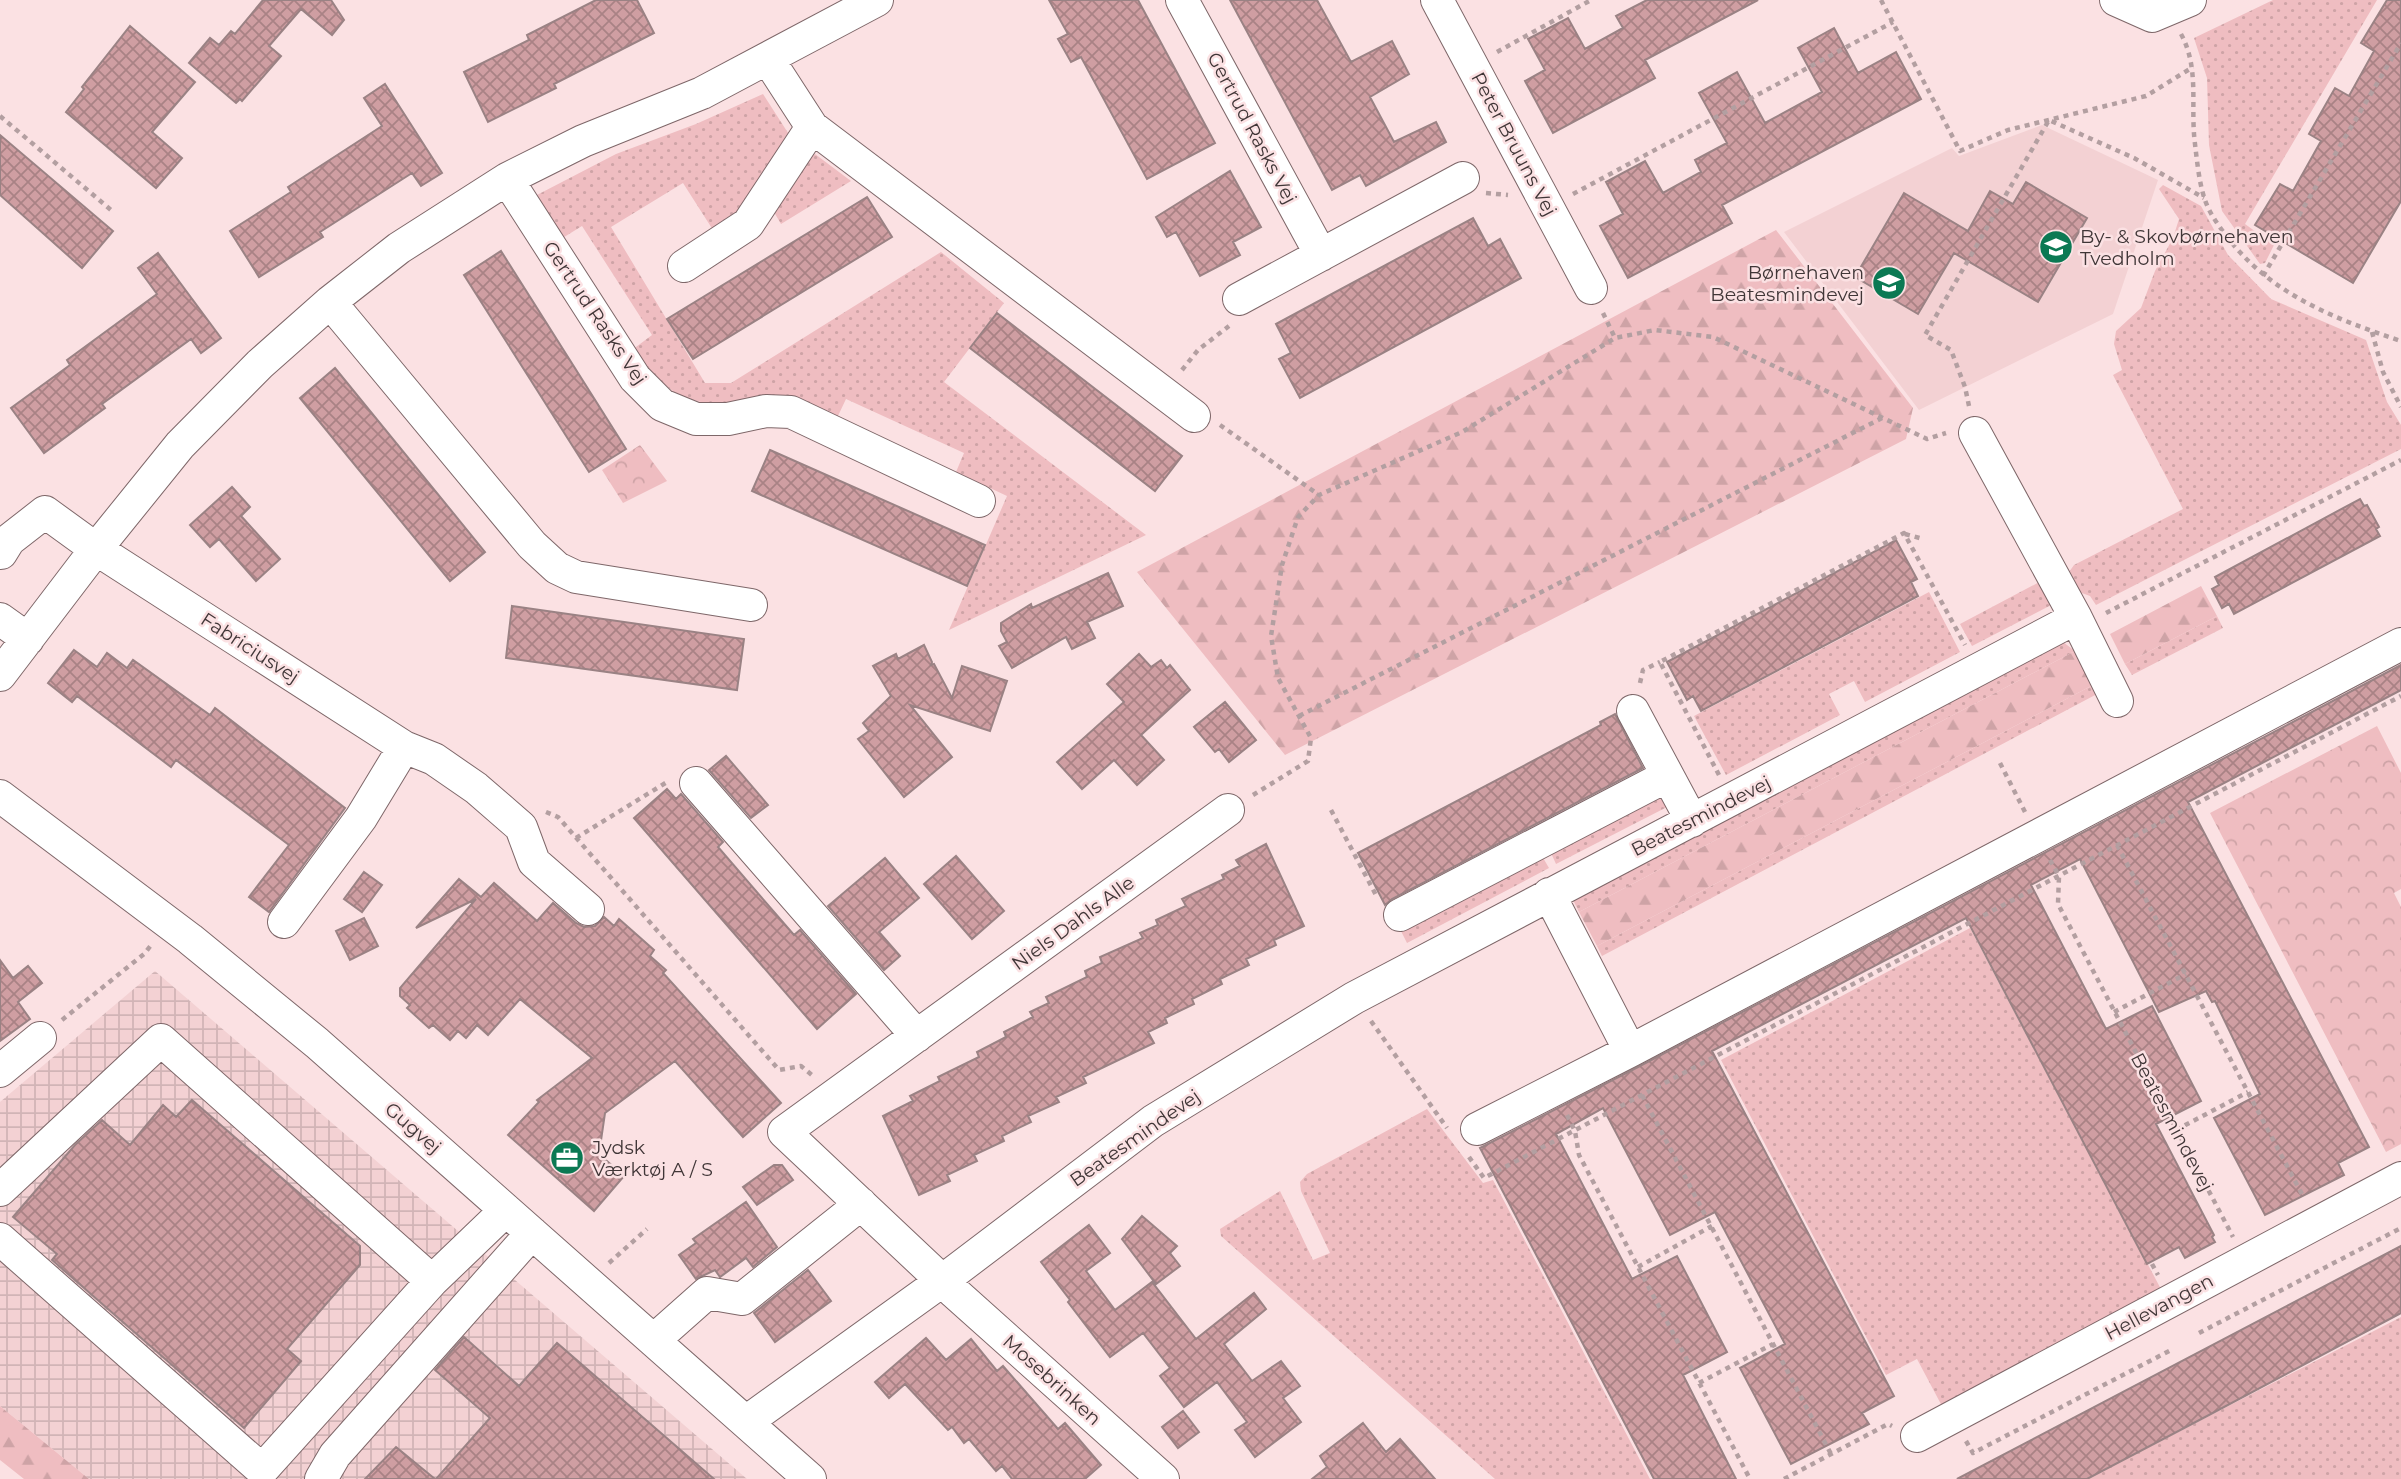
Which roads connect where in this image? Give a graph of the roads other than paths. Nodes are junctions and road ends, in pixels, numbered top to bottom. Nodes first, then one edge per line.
1 (877, 0) edge
2 (1182, 0) edge
3 (1437, 0) edge
4 (2116, 0) edge
5 (2190, 0) edge
6 (768, 59) junction
7 (811, 127) junction
8 (1463, 178) road end
9 (507, 179) junction
10 (1321, 255) junction
11 (684, 266) dead end
12 (1591, 288) dead end
13 (1239, 299) road end
14 (330, 302) junction
15 (1194, 416) road end
16 (1975, 433) road end
17 (979, 501) dead end
18 (96, 549) junction
19 (1, 553) edge
20 (751, 605) dead end
21 (2076, 618) junction
22 (0, 619) edge
23 (27, 639) junction
24 (2401, 645) edge
25 (0, 675) edge
26 (2118, 701) dead end
27 (1633, 711) dead end
28 (404, 747) junction
29 (1667, 776) junction
30 (696, 783) road end
31 (0, 796) edge
32 (1228, 810) road end
33 (1692, 821) junction
34 (1549, 894) junction
35 (588, 909) dead end
36 (1400, 915) road end
37 (284, 922) dead end
38 (917, 1036) junction
39 (40, 1038) road end
40 (1630, 1051) junction
41 (0, 1071) edge
42 (1477, 1129) dead end
43 (2401, 1178) edge
44 (0, 1190) edge
45 (861, 1204) junction
46 (506, 1210) junction
47 (533, 1233) junction
48 (0, 1240) edge
49 (432, 1281) junction
50 (942, 1281) junction
51 (654, 1340) junction
52 (746, 1422) junction
53 (1917, 1436) road end
54 (321, 1479) edge
55 (810, 1479) edge
56 (1163, 1479) edge

1 - 6 street
2 - 10 street, Gertrud Rasks Vej
3 - 12 street, Peter Bruuns Vej
4 - 5 street
6 - 7 street
6 - 9 street
7 - 11 street
7 - 15 street
8 - 10 street
9 - 14 street
9 - 17 street, Gertrud Rasks Vej
10 - 13 street
14 - 18 street
14 - 20 street
16 - 21 street
18 - 19 street
18 - 23 street
18 - 28 street, Fabriciusvej
21 - 26 street
21 - 33 street, Beatesmindevej
22 - 23 street
23 - 25 street
24 - 40 street
27 - 29 street
28 - 35 street, Fabriciusvej
28 - 37 street
29 - 33 street
29 - 36 street
30 - 38 street
31 - 46 street, Gugvej
32 - 38 street, Niels Dahls Alle
33 - 34 street, Beatesmindevej
34 - 40 street
34 - 50 street, Beatesmindevej
38 - 45 street, Niels Dahls Alle
39 - 41 street
40 - 42 street
43 - 53 street, Hellevangen
44 - 49 street
45 - 50 street, Niels Dahls Alle
45 - 51 street
46 - 47 street, Gugvej
46 - 49 street
47 - 51 street, Gugvej
47 - 54 street
48 - 49 street
50 - 52 street, Beatesmindevej
50 - 56 street, Mosebrinken
51 - 52 street, Gugvej
52 - 55 street, Gugvej

